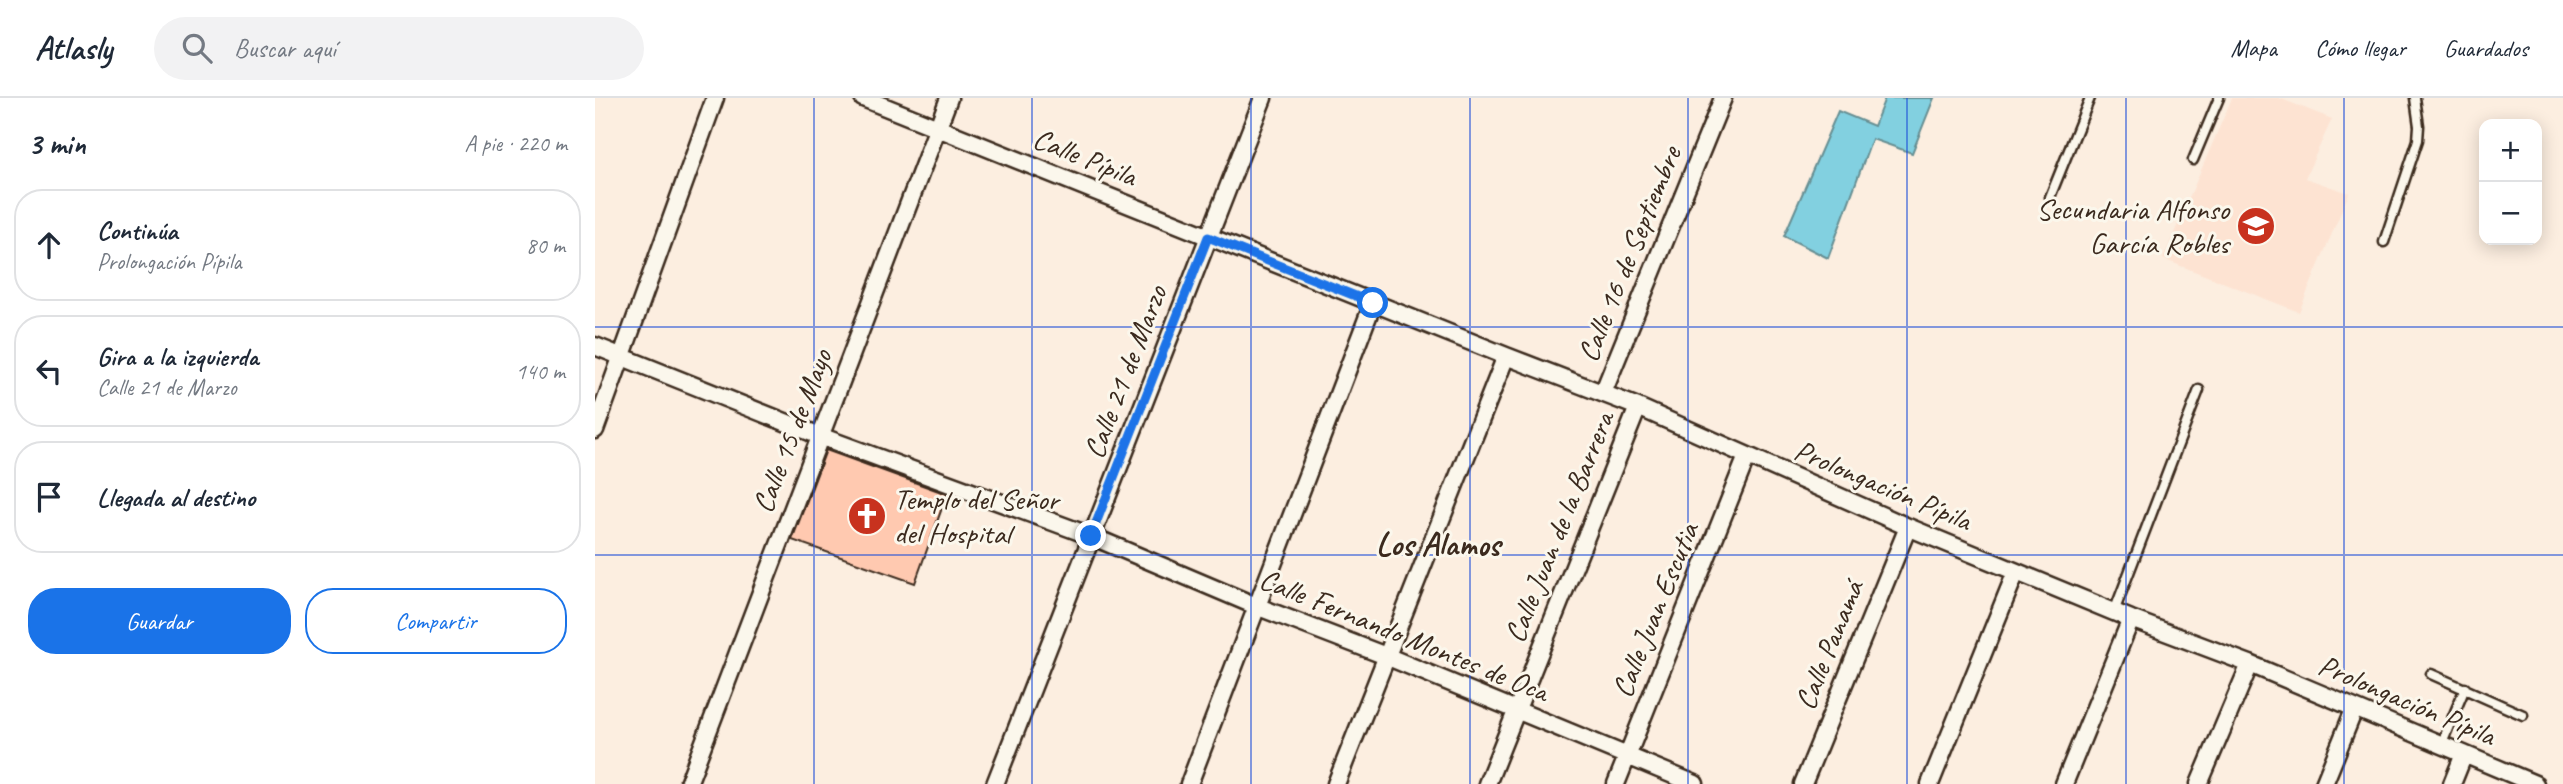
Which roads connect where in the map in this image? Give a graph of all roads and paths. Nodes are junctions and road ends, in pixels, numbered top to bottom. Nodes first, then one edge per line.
1 (715, 98) edge
2 (863, 98) edge
3 (949, 98) edge
4 (1263, 98) edge
5 (1723, 98) edge
6 (2090, 98) edge
7 (2219, 98) edge
8 (2415, 98) edge
9 (938, 128) junction
10 (2193, 160) dead end
11 (2050, 197) dead end
12 (1208, 237) junction
13 (2384, 242) dead end
14 (1373, 303) junction
15 (595, 346) edge
16 (1506, 356) junction
17 (622, 358) junction
18 (2199, 390) dead end
19 (1603, 393) junction
20 (1637, 407) junction
21 (595, 430) edge
22 (820, 436) junction
23 (1747, 456) junction
24 (1908, 527) junction
25 (1091, 536) junction
26 (2016, 572) junction
27 (1256, 606) junction
28 (2114, 612) junction
29 (2131, 619) junction
30 (1387, 656) junction
31 (2250, 664) junction
32 (2431, 674) dead end
33 (2465, 688) junction
34 (1516, 710) junction
35 (2354, 710) junction
36 (2523, 715) dead end
37 (2441, 745) junction
38 (2464, 754) junction
39 (1627, 755) junction
40 (688, 784) edge
41 (995, 784) edge
42 (1189, 784) edge
43 (1336, 784) edge
44 (1487, 784) edge
45 (1616, 784) edge
46 (1695, 784) edge
47 (1803, 784) edge
48 (1930, 784) edge
49 (2064, 784) edge
50 (2199, 784) edge
51 (2324, 784) edge
52 (2452, 784) edge
53 (2535, 784) edge

1 - 17 street
2 - 9 street, Calle Pípila
3 - 9 street, Calle 15 de Mayo
4 - 12 street, Calle 21 de Marzo
5 - 19 street, Calle 16 de Septiembre
6 - 11 lane
7 - 10 lane
8 - 13 lane
9 - 12 street, Calle Pípila
9 - 22 street, Calle 15 de Mayo
12 - 14 street, Prolongación Pípila
12 - 25 street, Calle 21 de Marzo
14 - 16 street, Prolongación Pípila
14 - 27 street
15 - 17 street, Calle Fernando Montes de Oca
16 - 19 street, Prolongación Pípila
16 - 30 street
17 - 21 street
17 - 22 street, Calle Fernando Montes de Oca
18 - 28 lane
19 - 20 street, Prolongación Pípila
20 - 23 street, Prolongación Pípila
20 - 34 street, Calle Juan de la Barrera
22 - 25 street, Calle Fernando Montes de Oca
22 - 40 street, Calle 15 de Mayo
23 - 24 street, Prolongación Pípila
23 - 39 street, Calle Juan Escutia
24 - 26 street, Prolongación Pípila
24 - 47 street, Calle Panamá
25 - 27 street, Calle Fernando Montes de Oca
25 - 41 street, Calle 21 de Marzo
26 - 28 street, Prolongación Pípila
26 - 48 street
27 - 30 street, Calle Fernando Montes de Oca
27 - 42 street
28 - 29 street, Prolongación Pípila
29 - 31 street, Prolongación Pípila
29 - 49 street
30 - 34 street, Calle Fernando Montes de Oca
30 - 43 street
31 - 35 street, Prolongación Pípila
31 - 50 street
32 - 33 lane
33 - 36 lane
33 - 37 lane
34 - 39 street, Calle Fernando Montes de Oca
34 - 44 street, Calle Juan de la Barrera
35 - 37 street, Prolongación Pípila
35 - 51 street
37 - 38 street, Prolongación Pípila
38 - 52 street
38 - 53 street, Prolongación Pípila
39 - 45 street, Calle Juan Escutia
39 - 46 street, Calle Fernando Montes de Oca

